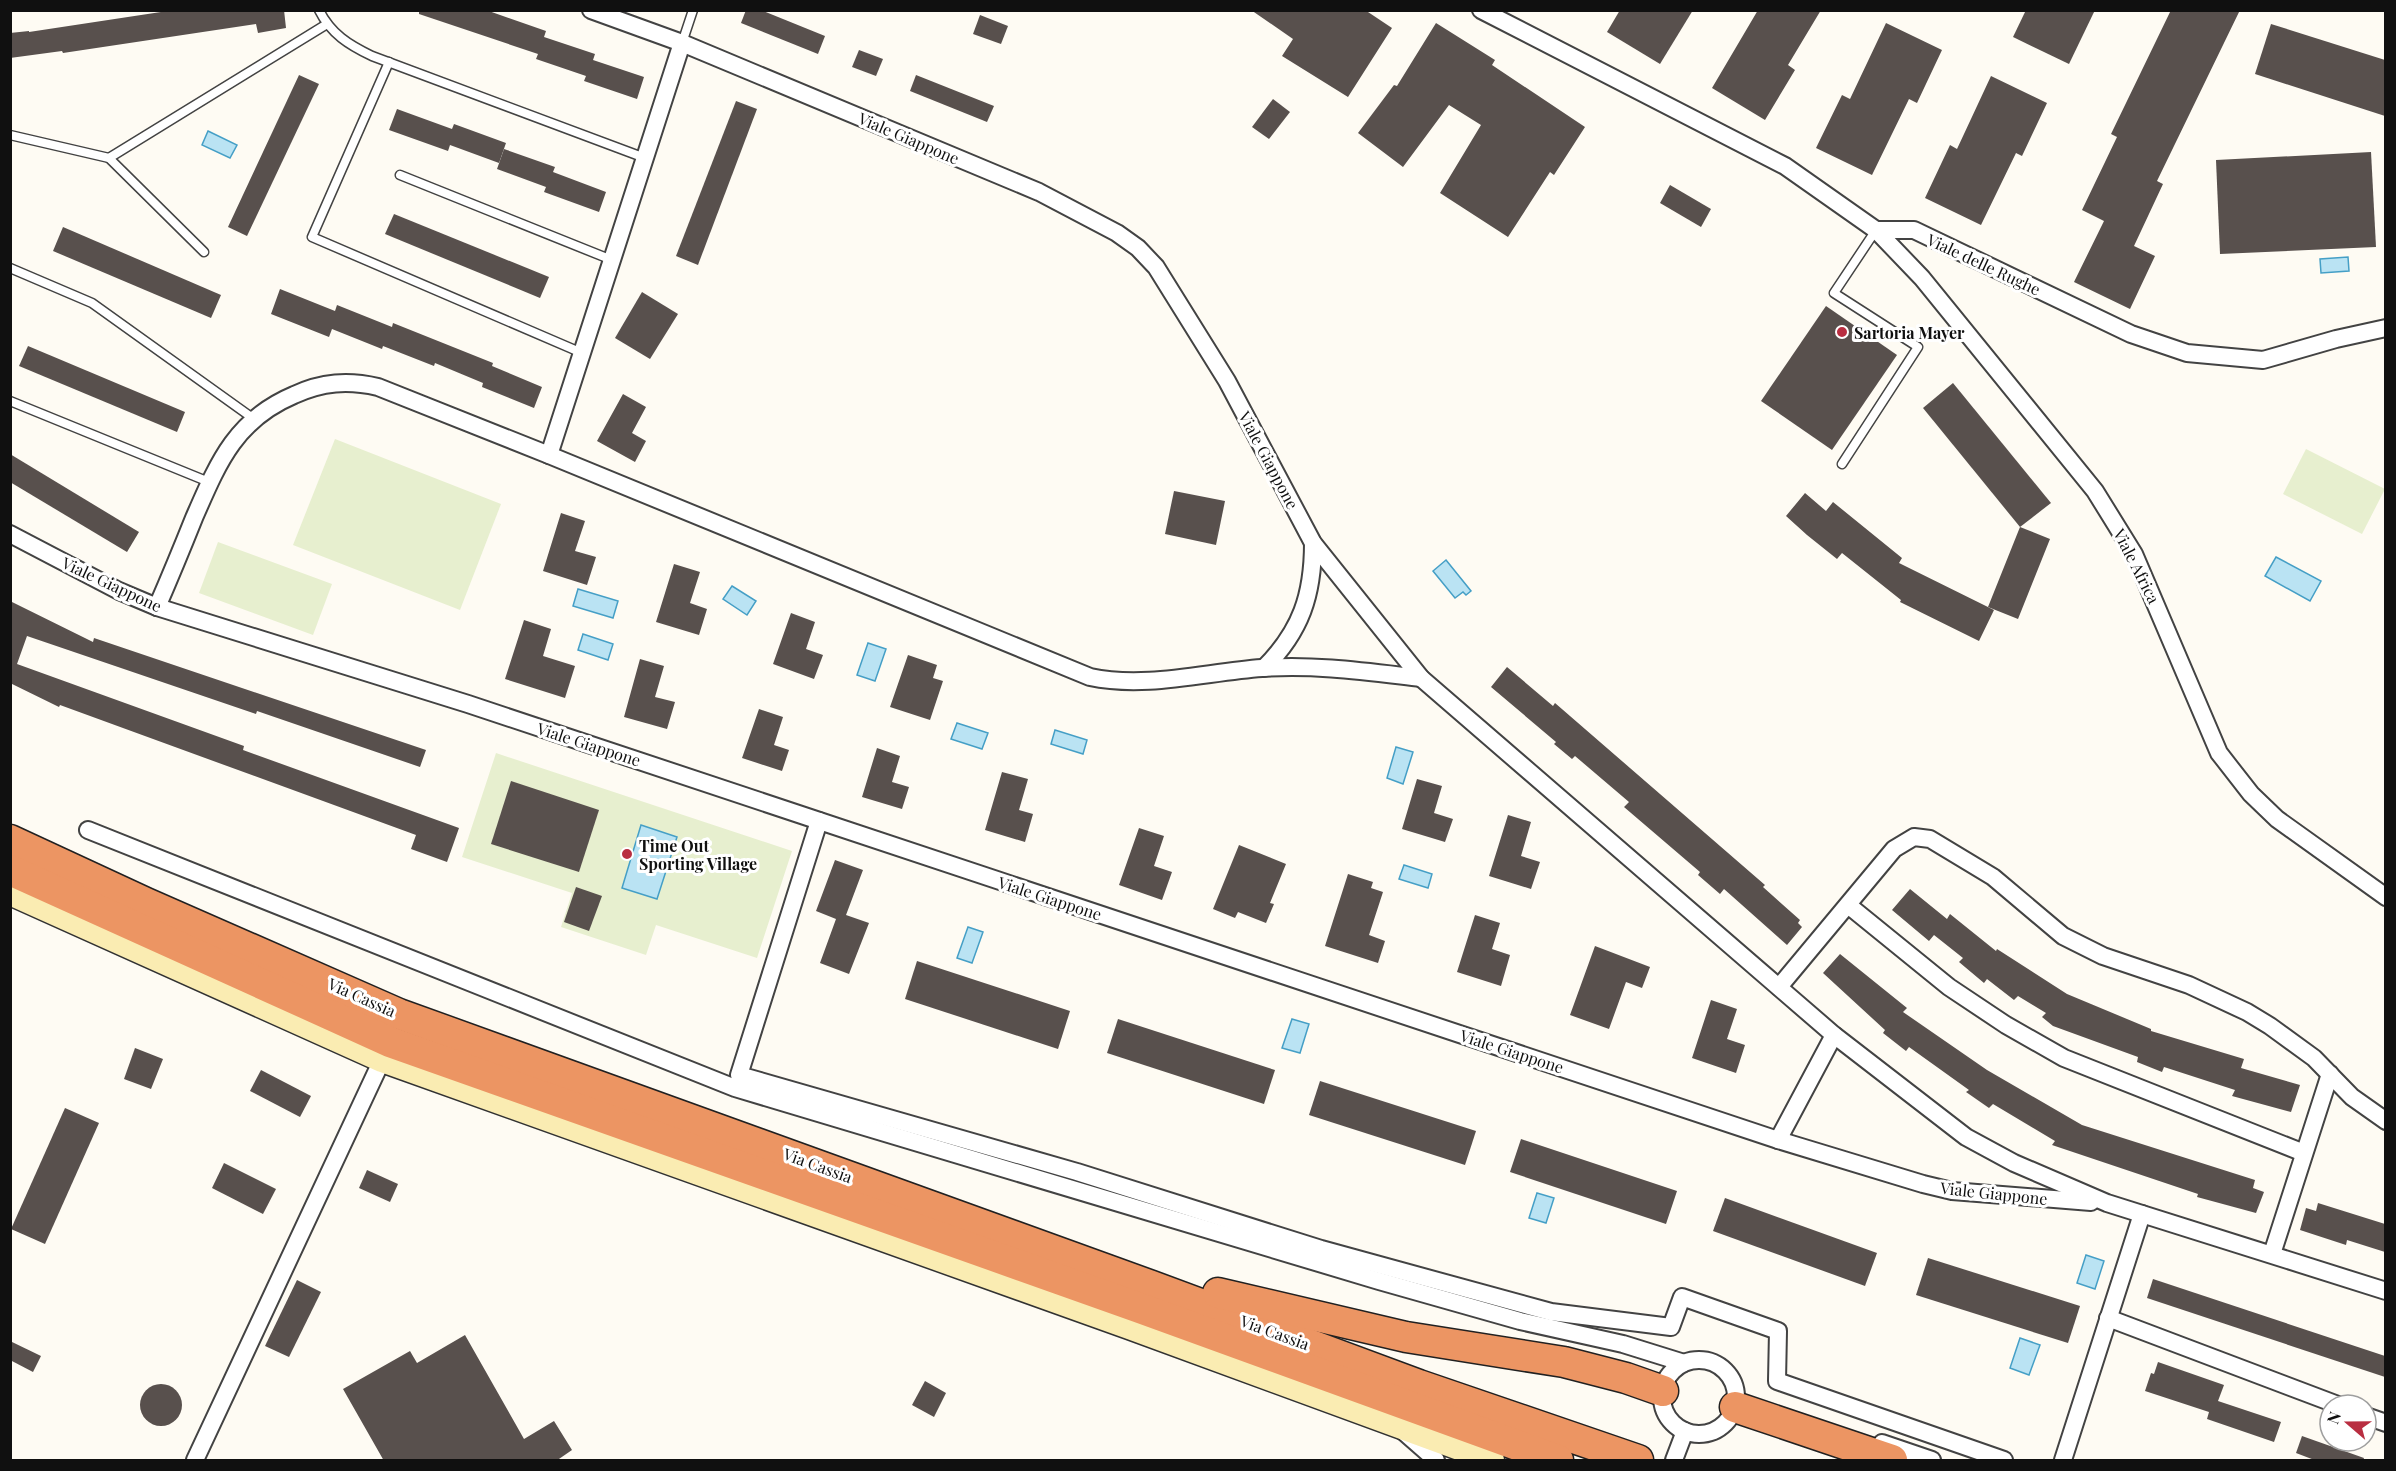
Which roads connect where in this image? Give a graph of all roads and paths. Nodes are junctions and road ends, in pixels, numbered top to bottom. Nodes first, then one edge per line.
1 (320, 10) edge
2 (591, 10) edge
3 (693, 10) edge
4 (1481, 10) edge
5 (327, 24) junction
6 (682, 43) junction
7 (389, 62) junction
8 (10, 135) edge
9 (109, 158) junction
10 (645, 158) junction
11 (400, 175) dead end
12 (1876, 230) junction
13 (204, 252) dead end
14 (612, 260) junction
15 (10, 268) edge
16 (2385, 327) edge
17 (582, 353) junction
18 (10, 401) edge
19 (254, 418) junction
20 (549, 454) junction
21 (1842, 464) dead end
22 (209, 482) junction
23 (10, 534) edge
24 (1313, 543) junction
25 (157, 607) junction
26 (1264, 668) junction
27 (1421, 678) junction
28 (819, 821) junction
29 (88, 830) dead end
30 (10, 840) edge
31 (10, 870) edge
32 (10, 893) edge
33 (2385, 897) edge
34 (1848, 905) junction
35 (1779, 987) junction
36 (1834, 1035) junction
37 (382, 1059) junction
38 (2330, 1074) junction
39 (2385, 1122) edge
40 (1779, 1140) junction
41 (2304, 1153) junction
42 (2107, 1203) junction
43 (2142, 1214) junction
44 (2272, 1254) junction
45 (1152, 1286) junction
46 (2385, 1291) edge
47 (2108, 1318) junction
48 (1684, 1363) junction
49 (1663, 1391) junction
50 (2318, 1397) edge
51 (1736, 1400) junction
52 (1401, 1429) junction
53 (1685, 1431) junction
54 (1638, 1460) edge
55 (195, 1461) edge
56 (1436, 1461) edge
57 (1492, 1461) edge
58 (1558, 1461) edge
59 (1674, 1461) edge
60 (1892, 1461) edge
61 (1932, 1461) edge
62 (2004, 1461) edge
63 (2063, 1461) edge

1 - 5 lane
2 - 6 street, Viale Giappone
3 - 6 lane
4 - 12 street
5 - 7 lane
5 - 9 lane
6 - 10 street
6 - 24 street, Viale Giappone
7 - 10 lane
7 - 17 lane
8 - 9 lane
9 - 13 lane
10 - 14 street
11 - 14 lane
12 - 16 street, Viale delle Rughe
12 - 21 lane
12 - 33 street, Viale Africa
14 - 17 street
15 - 19 lane
17 - 20 street
18 - 22 lane
19 - 20 street
19 - 22 street
20 - 26 street
22 - 25 street
23 - 25 street, Viale Giappone
24 - 26 street
24 - 27 street, Viale Giappone
25 - 28 street, Viale Giappone
26 - 27 street
27 - 35 street, Viale Giappone
28 - 40 street, Viale Giappone
28 - 62 street
29 - 48 street
30 - 45 highway, Via Cassia
31 - 58 highway, Via Cassia
32 - 37 street
34 - 35 street
34 - 38 street
34 - 41 street
35 - 36 street, Viale Giappone
36 - 40 street
36 - 42 street, Viale Giappone
37 - 52 street
37 - 55 street
38 - 39 street
38 - 41 street
40 - 42 street, Viale Giappone
41 - 44 street
42 - 43 street, Viale Giappone
43 - 44 street, Viale Giappone
43 - 47 street
44 - 46 street, Viale Giappone
45 - 49 highway
45 - 54 highway, Via Cassia
47 - 50 street
47 - 63 street
48 - 49 street
48 - 51 street
49 - 53 street
51 - 53 street
51 - 60 highway
51 - 61 street
52 - 56 street
52 - 57 street
53 - 59 street

